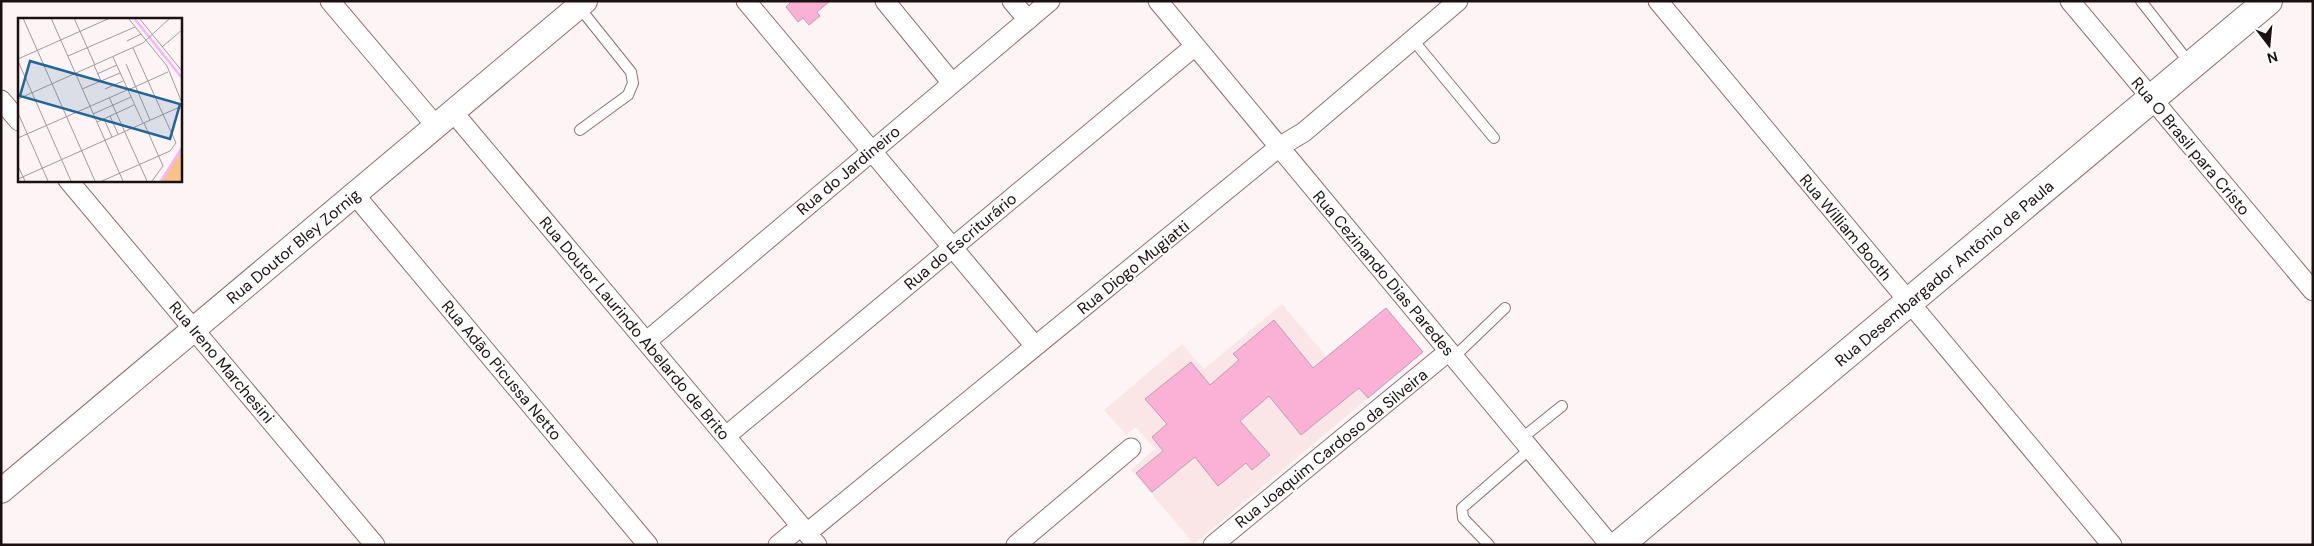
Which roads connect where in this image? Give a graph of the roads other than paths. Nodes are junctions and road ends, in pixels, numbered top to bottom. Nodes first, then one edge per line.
1 (330, 1) edge
2 (746, 1) edge
3 (885, 1) edge
4 (1012, 1) edge
5 (1050, 1) edge
6 (1158, 1) edge
7 (1458, 1) edge
8 (1658, 1) edge
9 (2070, 1) edge
10 (2141, 1) edge
11 (2268, 1) edge
12 (582, 4) edge
13 (1028, 20) junction
14 (1412, 40) junction
15 (1195, 46) junction
16 (2192, 66) junction
17 (952, 83) junction
18 (2152, 99) junction
19 (1, 100) edge
20 (444, 119) junction
21 (18, 120) edge
22 (580, 130) dead end
23 (1494, 138) dead end
24 (1279, 147) junction
25 (871, 151) junction
26 (69, 181) edge
27 (355, 195) junction
28 (952, 247) junction
29 (2313, 291) edge
30 (1909, 302) junction
31 (1505, 308) dead end
32 (194, 329) junction
33 (647, 341) junction
34 (1035, 346) junction
35 (1451, 354) junction
36 (1562, 406) dead end
37 (726, 436) junction
38 (1526, 443) junction
39 (1131, 448) dead end
40 (1, 491) edge
41 (808, 535) edge
42 (1220, 543) edge
43 (375, 545) edge
44 (648, 545) edge
45 (778, 545) edge
46 (1016, 545) edge
47 (1490, 545) edge
48 (1610, 545) edge
49 (1619, 545) edge
50 (2112, 545) edge

1 - 20 street, Rua Doutor Laurindo Abelardo de Brito
2 - 25 street
3 - 17 street
4 - 13 street
5 - 13 street, Rua do Jardineiro
6 - 15 street, Rua Cezinando Dias Paredes
7 - 14 street, Rua Diogo Mugiatti
8 - 30 street, Rua William Booth
9 - 18 street, Rua O Brasil para Cristo
10 - 16 lane
11 - 16 main road, Rua Desembargador Antônio de Paula
12 - 20 street, Rua Doutor Bley Zornig
12 - 22 lane
13 - 17 street, Rua do Jardineiro
14 - 23 lane
14 - 24 street, Rua Diogo Mugiatti
15 - 24 street, Rua Cezinando Dias Paredes
15 - 28 street, Rua do Escriturário
16 - 18 main road, Rua Desembargador Antônio de Paula
17 - 25 street, Rua do Jardineiro
18 - 29 street, Rua O Brasil para Cristo
18 - 30 main road, Rua Desembargador Antônio de Paula
19 - 21 street
20 - 27 street, Rua Doutor Bley Zornig
20 - 33 street, Rua Doutor Laurindo Abelardo de Brito
24 - 34 street, Rua Diogo Mugiatti
24 - 35 street, Rua Cezinando Dias Paredes
25 - 28 street
25 - 33 street, Rua do Jardineiro
26 - 32 street, Rua Ireno Marchesini
27 - 32 street, Rua Doutor Bley Zornig
27 - 44 street, Rua Adão Picussa Netto
28 - 34 street
28 - 37 street, Rua do Escriturário
30 - 49 main road, Rua Desembargador Antônio de Paula
30 - 50 street, Rua William Booth
31 - 35 lane
32 - 40 street, Rua Doutor Bley Zornig
32 - 43 street, Rua Ireno Marchesini
33 - 37 street, Rua Doutor Laurindo Abelardo de Brito
34 - 41 street, Rua Diogo Mugiatti
35 - 38 street, Rua Cezinando Dias Paredes
35 - 42 street, Rua Joaquim Cardoso da Silveira
36 - 38 lane
37 - 41 street, Rua Doutor Laurindo Abelardo de Brito
38 - 47 lane
38 - 48 street, Rua Cezinando Dias Paredes
39 - 46 street
41 - 45 street, Rua Diogo Mugiatti

